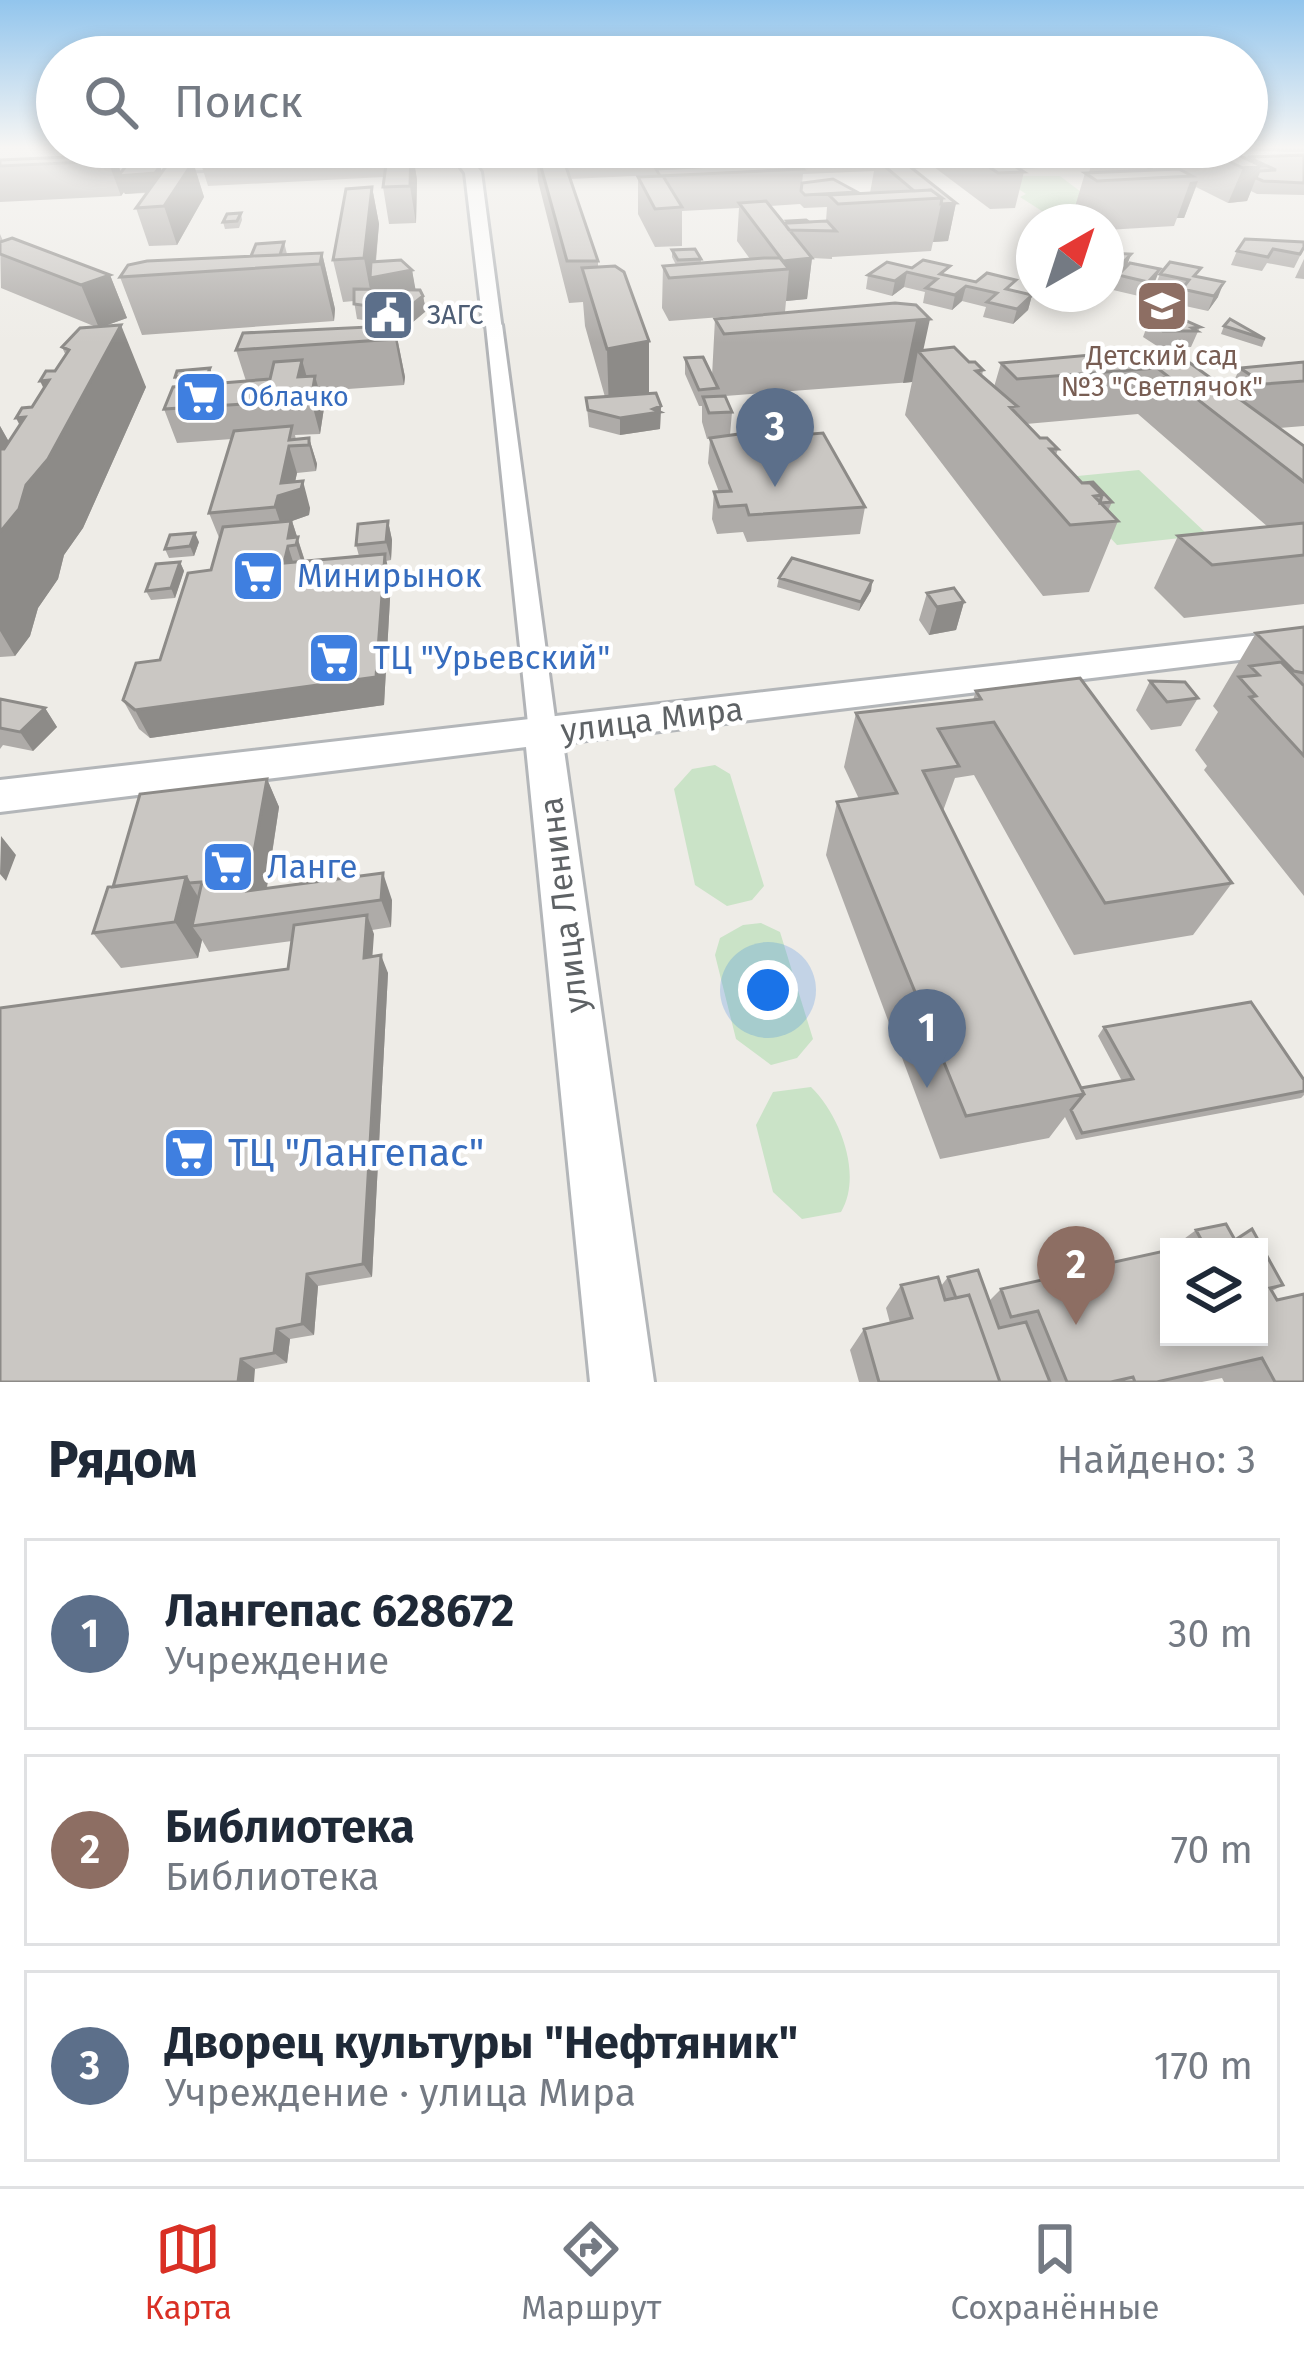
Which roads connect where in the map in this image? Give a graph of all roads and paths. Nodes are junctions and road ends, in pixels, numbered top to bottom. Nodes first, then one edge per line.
1 (478, 213) edge
2 (494, 325) joint
3 (1304, 641) edge
4 (543, 733) junction
5 (0, 796) edge
6 (622, 1382) edge

1 - 2 street, улица Ленина
2 - 4 street, улица Ленина
3 - 4 street, улица Мира
4 - 5 street, улица Мира
4 - 6 street, улица Ленина

